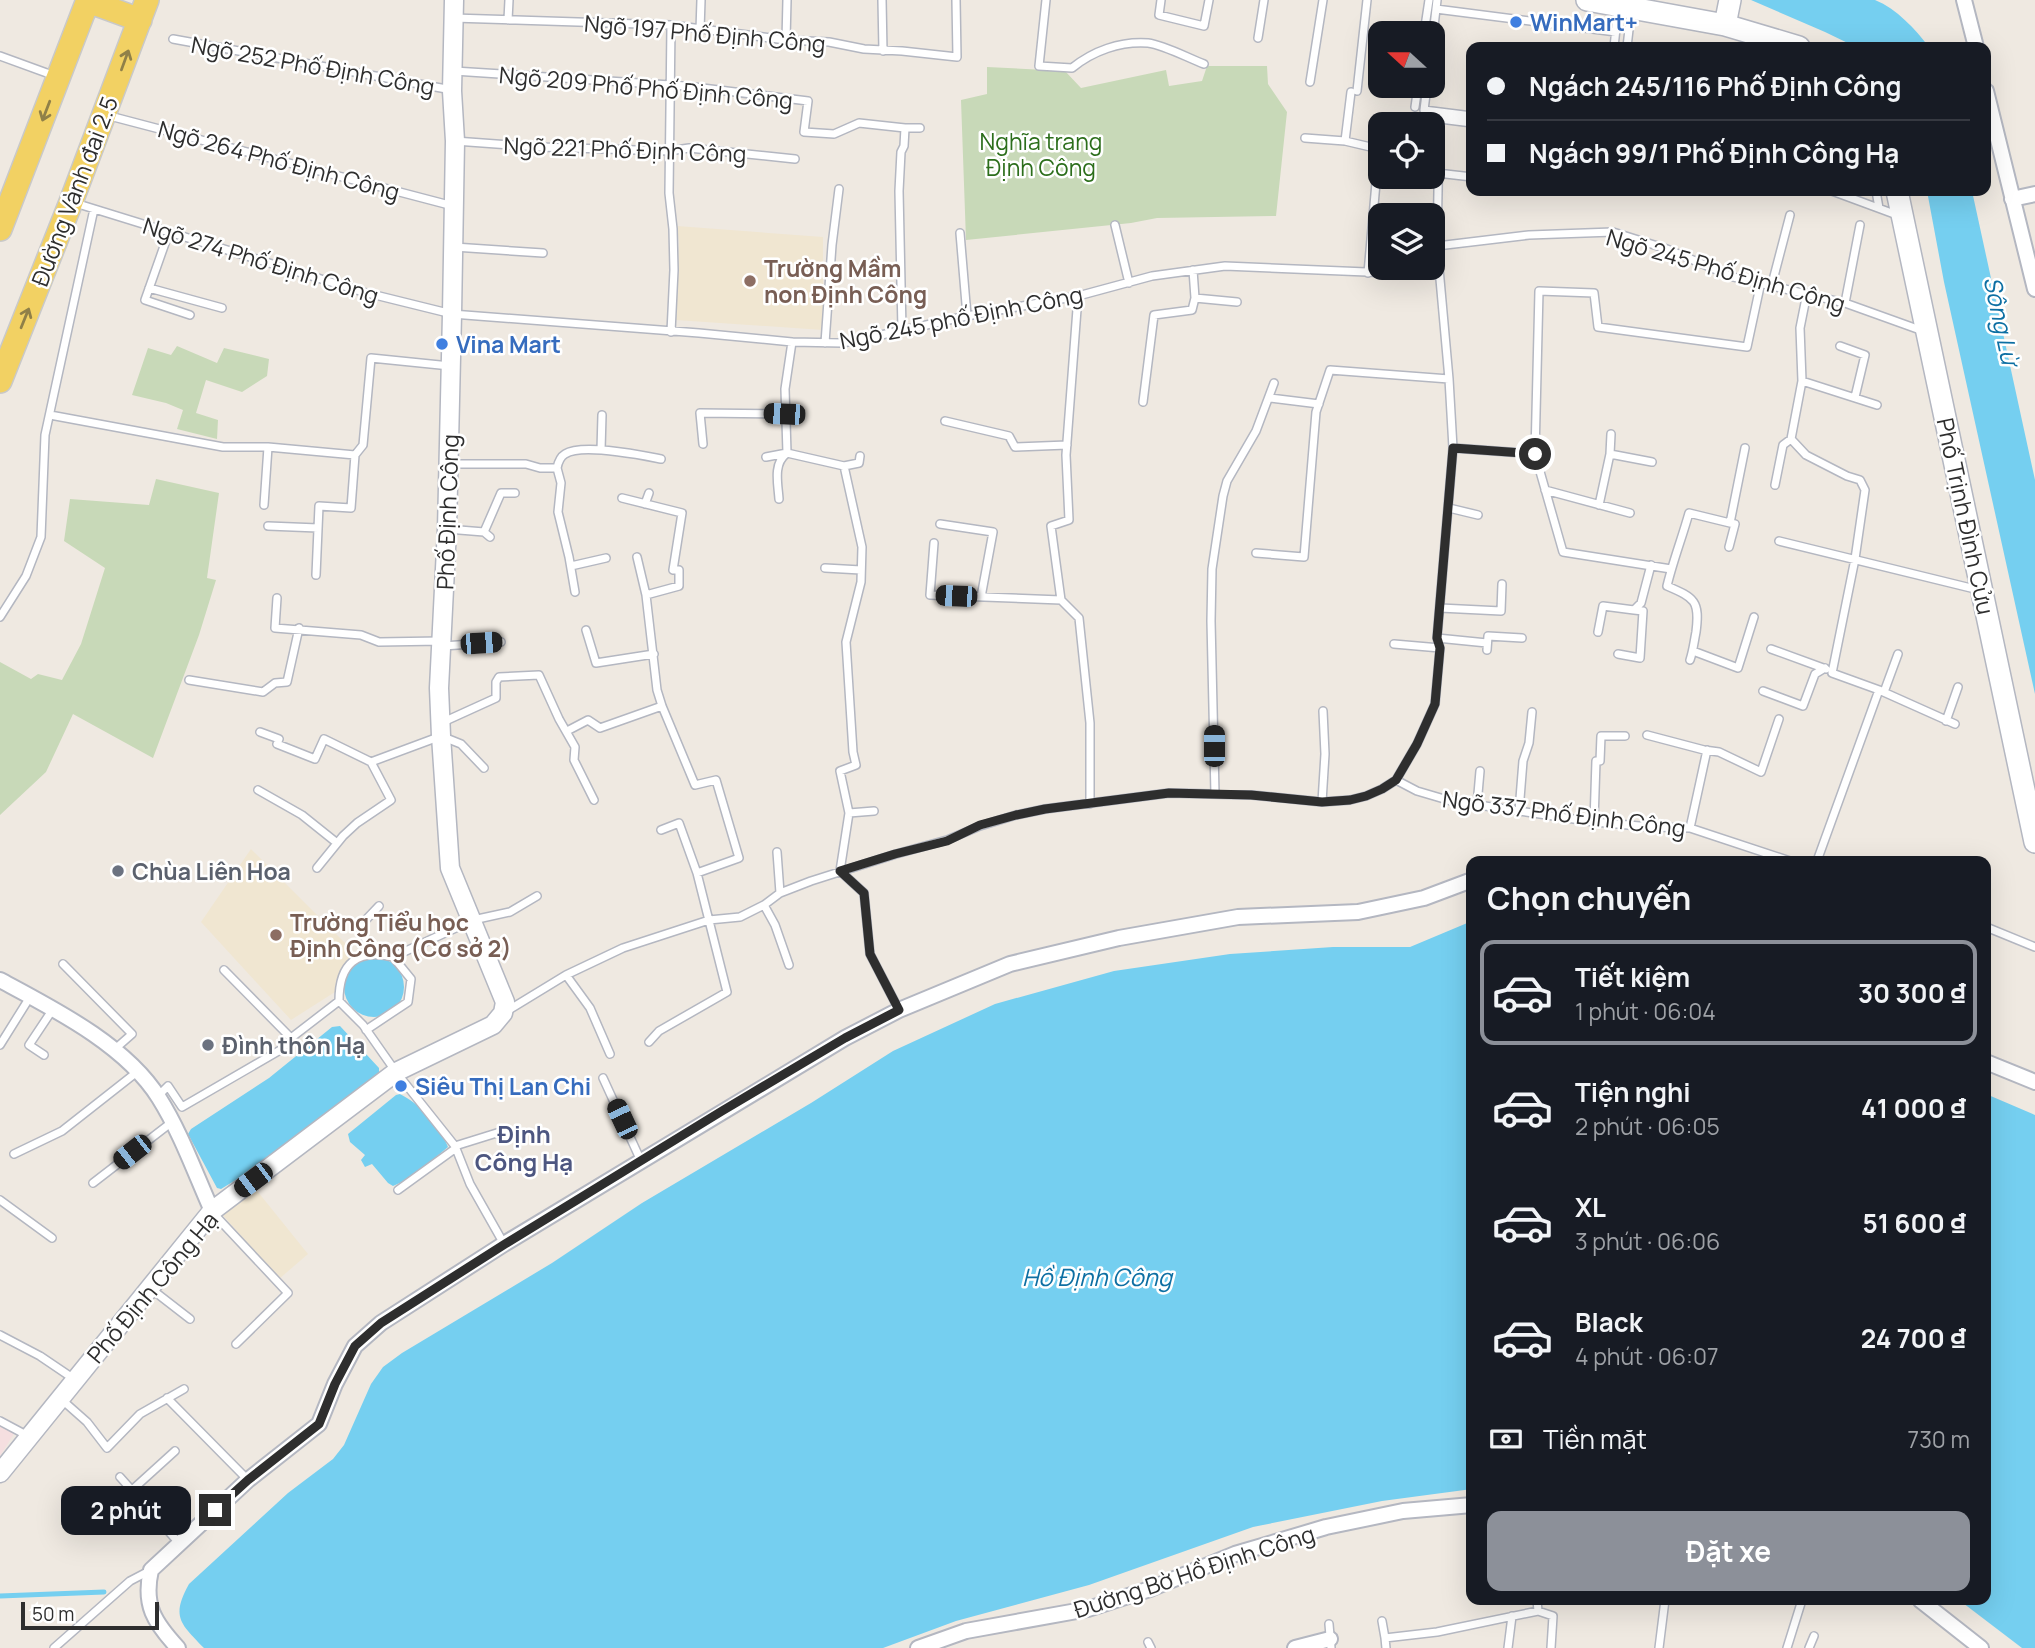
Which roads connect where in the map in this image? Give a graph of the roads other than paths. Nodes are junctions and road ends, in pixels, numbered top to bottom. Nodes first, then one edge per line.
1 (87, 0) edge
2 (454, 0) edge
3 (509, 0) edge
4 (701, 0) edge
5 (787, 0) edge
6 (883, 0) edge
7 (956, 0) edge
8 (1046, 0) edge
9 (1161, 0) edge
10 (1209, 0) edge
11 (1264, 0) edge
12 (1323, 0) edge
13 (1367, 0) edge
14 (1429, 0) edge
15 (1437, 0) edge
16 (1587, 0) edge
17 (1964, 0) edge
18 (1625, 6) junction
19 (1436, 9) junction
20 (143, 10) edge
21 (1728, 10) edge
22 (453, 18) junction
23 (508, 20) junction
24 (1426, 21) edge
25 (1435, 21) edge
26 (671, 25) junction
27 (700, 30) junction
28 (1616, 32) junction
29 (1258, 38) dead end
30 (173, 39) dead end
31 (786, 40) junction
32 (1615, 42) edge
33 (1628, 42) edge
34 (1779, 42) edge
35 (1975, 42) edge
36 (883, 51) junction
37 (0, 56) edge
38 (1204, 64) dead end
39 (453, 71) junction
40 (59, 78) junction
41 (1310, 82) dead end
42 (670, 85) junction
43 (452, 91) junction
44 (1416, 98) edge
45 (1426, 98) edge
46 (1415, 107) dead end
47 (1991, 112) edge
48 (104, 115) junction
49 (1466, 115) edge
50 (1445, 120) edge
51 (1466, 122) edge
52 (905, 128) junction
53 (920, 128) dead end
54 (1305, 138) dead end
55 (455, 141) junction
56 (1345, 142) junction
57 (669, 151) junction
58 (795, 159) dead end
59 (1445, 174) edge
60 (1466, 176) edge
61 (839, 189) dead end
62 (2035, 194) edge
63 (1846, 196) edge
64 (1878, 196) edge
65 (1897, 196) edge
66 (2012, 199) junction
67 (71, 202) junction
68 (1374, 203) edge
69 (454, 206) junction
70 (1880, 208) junction
71 (94, 209) junction
72 (1790, 215) dead end
73 (1903, 217) junction
74 (2, 219) edge
75 (1115, 225) dead end
76 (1860, 225) dead end
77 (169, 232) junction
78 (960, 233) dead end
79 (1445, 245) edge
80 (453, 247) junction
81 (542, 253) dead end
82 (1193, 270) junction
83 (1368, 273) edge
84 (1439, 280) edge
85 (1761, 282) junction
86 (1129, 283) junction
87 (1772, 284) junction
88 (149, 288) junction
89 (2035, 289) edge
90 (1807, 293) junction
91 (1078, 296) junction
92 (1195, 298) junction
93 (1237, 302) dead end
94 (1844, 303) junction
95 (222, 308) dead end
96 (452, 314) junction
97 (190, 315) dead end
98 (967, 316) junction
99 (902, 330) junction
100 (671, 332) junction
101 (1927, 332) junction
102 (792, 342) junction
103 (825, 343) junction
104 (1840, 346) dead end
105 (451, 366) junction
106 (1449, 379) junction
107 (0, 381) edge
108 (1802, 381) junction
109 (1274, 383) dead end
110 (1855, 397) junction
111 (1269, 398) junction
112 (1143, 402) dead end
113 (1319, 404) junction
114 (1877, 405) dead end
115 (784, 414) junction
116 (50, 415) junction
117 (602, 415) dead end
118 (945, 421) dead end
119 (1611, 434) dead end
120 (1791, 439) junction
121 (703, 444) dead end
122 (1067, 446) junction
123 (268, 447) junction
124 (1453, 448) junction
125 (1745, 448) dead end
126 (601, 450) junction
127 (787, 453) junction
128 (1535, 454) junction
129 (1610, 454) junction
130 (355, 456) junction
131 (860, 456) dead end
132 (766, 457) dead end
133 (661, 459) dead end
134 (1652, 462) dead end
135 (448, 464) junction
136 (844, 466) junction
137 (557, 468) junction
138 (1774, 485) dead end
139 (1545, 490) junction
140 (515, 493) dead end
141 (649, 493) dead end
142 (622, 498) dead end
143 (779, 499) dead end
144 (645, 504) junction
145 (264, 505) dead end
146 (1599, 505) junction
147 (1448, 508) junction
148 (1630, 513) dead end
149 (1478, 515) dead end
150 (1730, 523) junction
151 (940, 524) dead end
152 (268, 526) dead end
153 (318, 528) junction
154 (447, 529) junction
155 (1779, 541) dead end
156 (934, 543) dead end
157 (1729, 547) dead end
158 (1256, 553) dead end
159 (637, 557) dead end
160 (606, 558) dead end
161 (1854, 559) junction
162 (1651, 565) junction
163 (570, 566) junction
164 (825, 568) dead end
165 (1671, 569) junction
166 (861, 570) junction
167 (316, 575) dead end
168 (1502, 584) dead end
169 (1982, 591) junction
170 (575, 592) dead end
171 (646, 595) junction
172 (981, 597) junction
173 (277, 598) dead end
174 (1061, 600) junction
175 (1440, 608) junction
176 (1634, 610) junction
177 (0, 617) edge
178 (1754, 617) dead end
179 (299, 628) junction
180 (586, 630) dead end
181 (1598, 632) dead end
182 (1437, 638) junction
183 (1522, 638) dead end
184 (501, 642) dead end
185 (442, 643) junction
186 (1394, 644) dead end
187 (1440, 648) junction
188 (1771, 649) dead end
189 (1693, 651) junction
190 (654, 654) junction
191 (1618, 654) dead end
192 (1898, 654) dead end
193 (1690, 660) dead end
194 (1825, 668) junction
195 (1832, 673) junction
196 (189, 680) dead end
197 (1958, 687) dead end
198 (1763, 691) dead end
199 (1882, 691) junction
200 (662, 706) junction
201 (1323, 711) dead end
202 (1532, 712) dead end
203 (1779, 719) dead end
204 (1946, 721) junction
205 (1955, 724) dead end
206 (441, 729) junction
207 (567, 731) junction
208 (260, 732) dead end
209 (1647, 734) dead end
210 (1625, 736) dead end
211 (1707, 750) junction
212 (371, 762) junction
213 (484, 768) dead end
214 (1480, 771) dead end
215 (1396, 780) junction
216 (258, 790) dead end
217 (1215, 794) junction
218 (594, 800) dead end
219 (1322, 802) junction
220 (1090, 804) junction
221 (1477, 805) junction
222 (874, 811) dead end
223 (1519, 811) junction
224 (849, 813) junction
225 (1594, 822) junction
226 (1690, 828) junction
227 (661, 830) dead end
228 (2035, 842) edge
229 (337, 844) junction
230 (777, 852) dead end
231 (1775, 856) edge
232 (1819, 856) edge
233 (317, 868) dead end
234 (840, 871) junction
235 (697, 873) junction
236 (1466, 882) edge
237 (780, 893) junction
238 (537, 896) dead end
239 (764, 905) junction
240 (379, 906) dead end
241 (709, 919) junction
242 (473, 920) junction
243 (1991, 929) edge
244 (2035, 947) edge
245 (373, 953) junction
246 (393, 957) junction
247 (62, 964) dead end
248 (789, 965) dead end
249 (224, 970) dead end
250 (566, 975) junction
251 (0, 980) edge
252 (30, 996) junction
253 (338, 1001) junction
254 (52, 1009) junction
255 (899, 1010) junction
256 (503, 1013) junction
257 (366, 1030) junction
258 (291, 1038) junction
259 (649, 1042) dead end
260 (0, 1045) edge
261 (115, 1049) junction
262 (610, 1054) dead end
263 (44, 1055) dead end
264 (1991, 1064) edge
265 (137, 1072) junction
266 (396, 1072) junction
267 (603, 1078) dead end
268 (2035, 1082) edge
269 (158, 1096) junction
270 (172, 1122) junction
271 (500, 1132) dead end
272 (455, 1147) junction
273 (14, 1154) dead end
274 (641, 1161) junction
275 (93, 1183) dead end
276 (398, 1190) dead end
277 (0, 1200) edge
278 (212, 1211) junction
279 (52, 1238) dead end
280 (505, 1244) junction
281 (150, 1287) junction
282 (190, 1319) dead end
283 (0, 1335) edge
284 (236, 1344) dead end
285 (75, 1379) junction
286 (184, 1389) dead end
287 (61, 1398) junction
288 (167, 1398) junction
289 (0, 1421) edge
290 (30, 1437) junction
291 (175, 1451) dead end
292 (0, 1473) edge
293 (120, 1477) dead end
294 (248, 1480) junction
295 (132, 1490) junction
296 (1466, 1505) edge
297 (179, 1543) junction
298 (151, 1570) junction
299 (1537, 1605) edge
300 (1664, 1605) edge
301 (1800, 1605) edge
302 (1926, 1605) edge
303 (1538, 1611) junction
304 (1512, 1616) junction
305 (1382, 1621) dead end
306 (1814, 1636) dead end
307 (1330, 1637) edge
308 (1385, 1638) junction
309 (54, 1648) edge
310 (178, 1648) edge
311 (918, 1648) edge
312 (1294, 1648) edge
313 (1385, 1648) edge
314 (1508, 1648) edge
315 (1550, 1648) edge
316 (1659, 1648) edge
317 (1787, 1648) edge
318 (1809, 1648) edge
319 (1981, 1648) edge

1 - 20 main road
1 - 40 main road
2 - 22 street, Phố Định Công
3 - 23 lane
4 - 27 lane
5 - 31 lane
6 - 36 lane
7 - 36 lane, Ngõ 197 Phố Định Công
8 - 38 lane
9 - 10 lane
11 - 29 lane
12 - 41 lane
13 - 56 lane
14 - 24 lane
15 - 19 lane
16 - 18 main road
17 - 35 street
18 - 21 main road
18 - 28 lane
18 - 33 lane
19 - 25 lane
19 - 28 lane
48 -> 20 main road, Đường Vành đai 2.5
21 - 34 main road
22 - 23 lane, Ngõ 197 Phố Định Công
22 - 39 street, Phố Định Công
23 - 26 lane, Ngõ 197 Phố Định Công
26 - 27 lane, Ngõ 197 Phố Định Công
26 - 42 lane
27 - 31 lane, Ngõ 197 Phố Định Công
28 - 32 lane
30 - 43 lane, Ngõ 252 Phố Định Công
31 - 36 lane, Ngõ 197 Phố Định Công
37 - 40 lane
39 - 42 lane, Ngõ 209 Phố Phố Định Công
39 - 43 street, Phố Định Công
40 -> 74 main road
42 - 52 lane, Ngõ 209 Phố Phố Định Công
42 - 57 lane
43 - 55 street, Phố Định Công
44 - 46 lane
45 - 49 lane
47 - 66 street
48 - 67 main road, Đường Vành đai 2.5
48 - 69 lane, Ngõ 264 Phố Định Công
50 - 51 lane
52 - 53 lane
52 - 99 lane
54 - 56 lane
55 - 57 lane, Ngõ 221 Phố Định Công
55 - 69 street, Phố Định Công
56 - 68 lane
57 - 58 lane, Ngõ 221 Phố Định Công
57 - 100 lane
59 - 60 lane
61 - 103 lane
62 - 66 street
63 - 70 lane
64 - 70 lane
65 - 73 main road, Phố Trịnh Đình Cửu
66 - 89 street
67 - 71 lane, Ngõ 274 Phố Định Công
107 -> 67 main road, Đường Vành đai 2.5
69 - 80 street, Phố Định Công
70 - 73 lane
71 - 77 lane, Ngõ 274 Phố Định Công
71 - 116 lane
72 - 87 lane
73 - 101 main road, Phố Trịnh Đình Cửu
75 - 86 lane
76 - 94 lane
77 - 88 lane
77 - 96 lane, Ngõ 274 Phố Định Công
78 - 98 lane
79 - 85 lane, Ngõ 245 Phố Định Công
80 - 81 lane
80 - 96 street, Phố Định Công
82 - 83 lane, Ngõ 245 phố Định Công
82 - 86 lane, Ngõ 245 phố Định Công
82 - 92 lane
84 - 106 lane
85 - 87 lane, Ngõ 245 Phố Định Công
85 - 128 lane
86 - 91 lane, Ngõ 245 phố Định Công
87 - 90 lane, Ngõ 245 Phố Định Công
88 - 95 lane
88 - 97 lane
90 - 94 lane, Ngõ 245 Phố Định Công
90 - 108 lane
91 - 98 lane, Ngõ 245 phố Định Công
91 - 122 lane
92 - 93 lane
92 - 112 lane
94 - 101 lane, Ngõ 245 Phố Định Công
96 - 100 lane, Ngõ 245 phố Định Công
96 - 105 street, Phố Định Công
98 - 99 lane, Ngõ 245 phố Định Công
99 - 103 lane, Ngõ 245 phố Định Công
100 - 102 lane, Ngõ 245 phố Định Công
101 - 169 main road, Phố Trịnh Đình Cửu
102 - 103 lane, Ngõ 245 phố Định Công
102 - 115 lane
104 - 110 lane
105 - 130 lane
105 - 135 street, Phố Định Công
106 - 113 lane
106 - 124 lane
108 - 110 lane
108 - 120 lane
109 - 111 lane
110 - 114 lane
111 - 113 lane
111 - 217 lane
113 - 158 lane
115 - 121 lane
115 - 127 lane
116 - 123 lane
116 - 177 lane
117 - 126 lane
118 - 122 lane
119 - 129 lane
120 - 138 lane
120 - 161 lane
122 - 174 lane
123 - 130 lane
123 - 145 lane
124 - 128 lane
124 - 147 lane
125 - 150 lane
126 - 133 lane
126 - 137 lane
127 - 132 lane
127 - 136 lane
127 - 143 lane
128 - 139 lane
129 - 134 lane
129 - 146 lane
130 - 153 lane
131 - 136 lane
135 - 137 lane
135 - 154 street, Phố Định Công
136 - 166 lane
137 - 163 lane
139 - 146 lane
139 - 162 lane
140 - 154 lane
141 - 144 lane
142 - 144 lane
144 - 171 lane
146 - 148 lane
147 - 149 lane
147 - 175 lane
150 - 157 lane
150 - 165 lane
151 - 172 lane
152 - 153 lane
153 - 167 lane
154 - 185 street, Phố Định Công
155 - 161 lane
156 - 172 lane
159 - 171 lane
160 - 163 lane
161 - 169 lane
161 - 195 lane
162 - 165 lane
162 - 176 lane
163 - 170 lane
164 - 166 lane
165 - 189 lane
166 - 224 lane
168 - 175 lane
169 - 228 main road, Phố Trịnh Đình Cửu
171 - 190 lane
172 - 174 lane
173 - 179 lane
174 - 220 lane
175 - 182 lane
176 - 181 lane
176 - 191 lane
178 - 189 lane
179 - 185 lane
179 - 196 lane
180 - 190 lane
182 - 183 lane
182 - 187 lane
184 - 185 lane
185 - 206 street, Phố Định Công
186 - 187 lane
187 - 215 lane
188 - 194 lane
189 - 193 lane
190 - 200 lane
192 - 199 lane
194 - 195 lane
194 - 198 lane
195 - 199 lane
197 - 204 lane
199 - 204 lane
199 - 232 lane
200 - 207 lane
200 - 235 lane
201 - 219 lane
202 - 223 lane
203 - 211 lane
204 - 205 lane
206 - 207 lane
206 - 212 lane
206 - 213 lane
206 - 242 street, Phố Định Công
207 - 218 lane
208 - 212 lane
209 - 211 lane
210 - 225 lane
211 - 226 lane
212 - 229 lane
214 - 221 lane
215 - 219 lane
215 - 221 lane, Ngõ 337 Phố Định Công
216 - 229 lane
217 - 219 lane
217 - 220 lane
220 - 234 lane
221 - 223 lane, Ngõ 337 Phố Định Công
222 - 224 lane
223 - 225 lane, Ngõ 337 Phố Định Công
224 - 234 lane
225 - 226 lane, Ngõ 337 Phố Định Công
226 - 231 lane, Ngõ 337 Phố Định Công
227 - 235 lane
229 - 233 lane
230 - 237 lane
234 - 237 lane
234 - 255 lane
235 - 241 lane
236 - 255 street
237 - 239 lane
238 - 242 lane
239 - 241 lane
239 - 248 lane
240 - 245 lane
241 - 250 lane
241 - 259 lane
242 - 246 lane
242 - 256 street, Phố Định Công
243 - 244 lane
245 - 246 lane
245 - 253 lane
246 - 257 lane
247 - 261 lane
249 - 258 lane
250 - 256 lane
250 - 262 lane
251 - 252 street
252 - 254 street
252 - 260 lane
253 - 257 lane
253 - 258 lane
254 - 261 street
254 - 263 lane
255 - 274 street
256 - 266 street, Phố Định Công Hạ
257 - 266 lane
258 - 269 lane
261 - 265 street
264 - 268 street
265 - 269 street
265 - 273 lane
266 - 272 lane
266 - 278 street, Phố Định Công Hạ
267 - 274 lane
269 - 270 street
270 - 275 lane
270 - 278 street
271 - 272 lane
272 - 276 lane
272 - 280 lane
274 - 280 street
277 - 279 lane
278 - 281 street, Phố Định Công Hạ
278 - 284 lane
280 - 294 street
281 - 282 lane
281 - 285 street, Phố Định Công Hạ
283 - 285 lane
285 - 287 street, Phố Định Công Hạ
286 - 288 lane
287 - 288 lane
287 - 290 street, Phố Định Công Hạ
288 - 294 lane
289 - 290 lane
290 - 292 street, Phố Định Công Hạ
291 - 295 lane
293 - 295 lane
294 - 297 street
295 - 297 lane
296 - 311 street, Đường Bờ Hồ Định Công
297 - 298 street
298 - 309 lane
298 - 310 street
299 - 303 lane
300 - 316 lane
301 - 317 lane
302 - 319 street
303 - 304 lane
303 - 315 lane
304 - 308 lane
304 - 314 lane
305 - 308 lane
306 - 318 lane
307 - 312 street
308 - 313 lane

